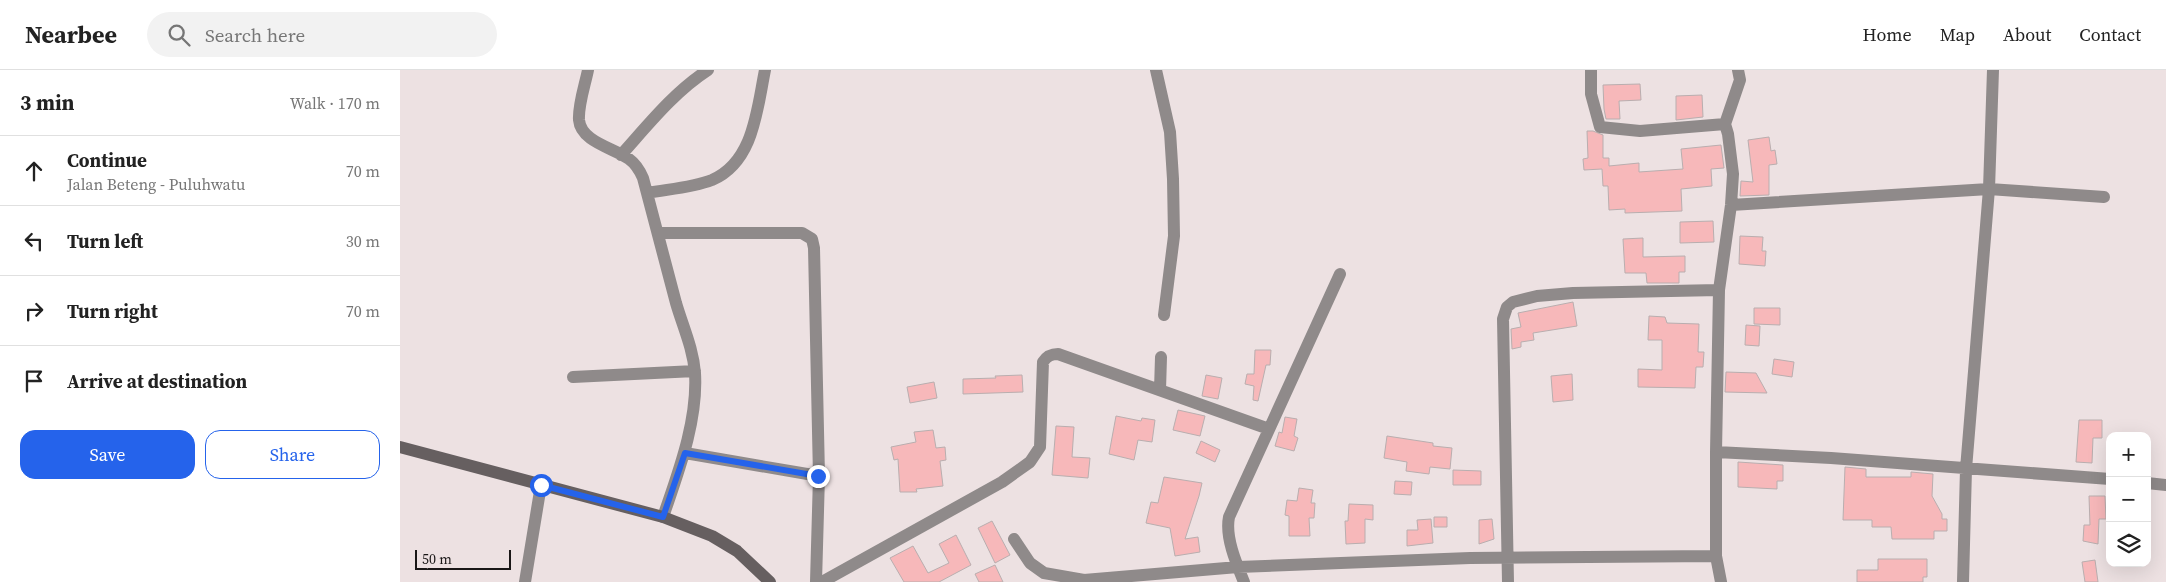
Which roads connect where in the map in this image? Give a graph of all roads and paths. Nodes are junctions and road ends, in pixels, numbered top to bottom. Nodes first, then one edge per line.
1 (588, 70) edge
2 (708, 70) edge
3 (765, 70) edge
4 (1156, 70) edge
5 (1591, 70) edge
6 (1738, 70) edge
7 (1993, 70) edge
8 (1725, 124) junction
9 (621, 155) junction
10 (1989, 189) junction
11 (647, 192) junction
12 (2104, 197) dead end
13 (1731, 205) junction
14 (658, 233) junction
15 (1340, 274) dead end
16 (1719, 290) junction
17 (1164, 315) dead end
18 (1161, 357) dead end
19 (695, 371) junction
20 (573, 377) dead end
21 (1160, 390) junction
22 (1269, 429) junction
23 (400, 448) edge
24 (1716, 452) junction
25 (685, 453) junction
26 (1966, 469) junction
27 (818, 476) junction
28 (2106, 479) edge
29 (2151, 483) edge
30 (541, 485) junction
31 (2166, 485) edge
32 (663, 517) junction
33 (1014, 539) dead end
34 (1716, 556) junction
35 (1508, 558) junction
36 (1238, 567) junction
37 (525, 582) edge
38 (770, 582) edge
39 (816, 582) edge
40 (822, 582) edge
41 (1244, 582) edge
42 (1508, 582) edge
43 (1722, 582) edge
44 (1963, 582) edge

1 - 9 street
2 - 9 street
3 - 11 street
4 - 17 street
5 - 8 street
6 - 8 street
7 - 10 street
8 - 13 street
9 - 11 street
10 - 12 street
10 - 13 street
10 - 26 street
11 - 14 street
13 - 16 street
14 - 19 street
14 - 27 street
15 - 22 street
16 - 24 street
16 - 35 street
18 - 21 street
19 - 20 street
19 - 25 street
21 - 22 street
21 - 40 street
22 - 36 street
23 - 30 street
24 - 26 street
24 - 34 street
25 - 27 street
25 - 32 street
26 - 28 street
26 - 44 street
27 - 39 street
29 - 31 street
30 - 32 street
30 - 37 street
32 - 38 street
33 - 36 street
34 - 35 street
34 - 43 street
35 - 36 street
35 - 42 street
36 - 41 street

